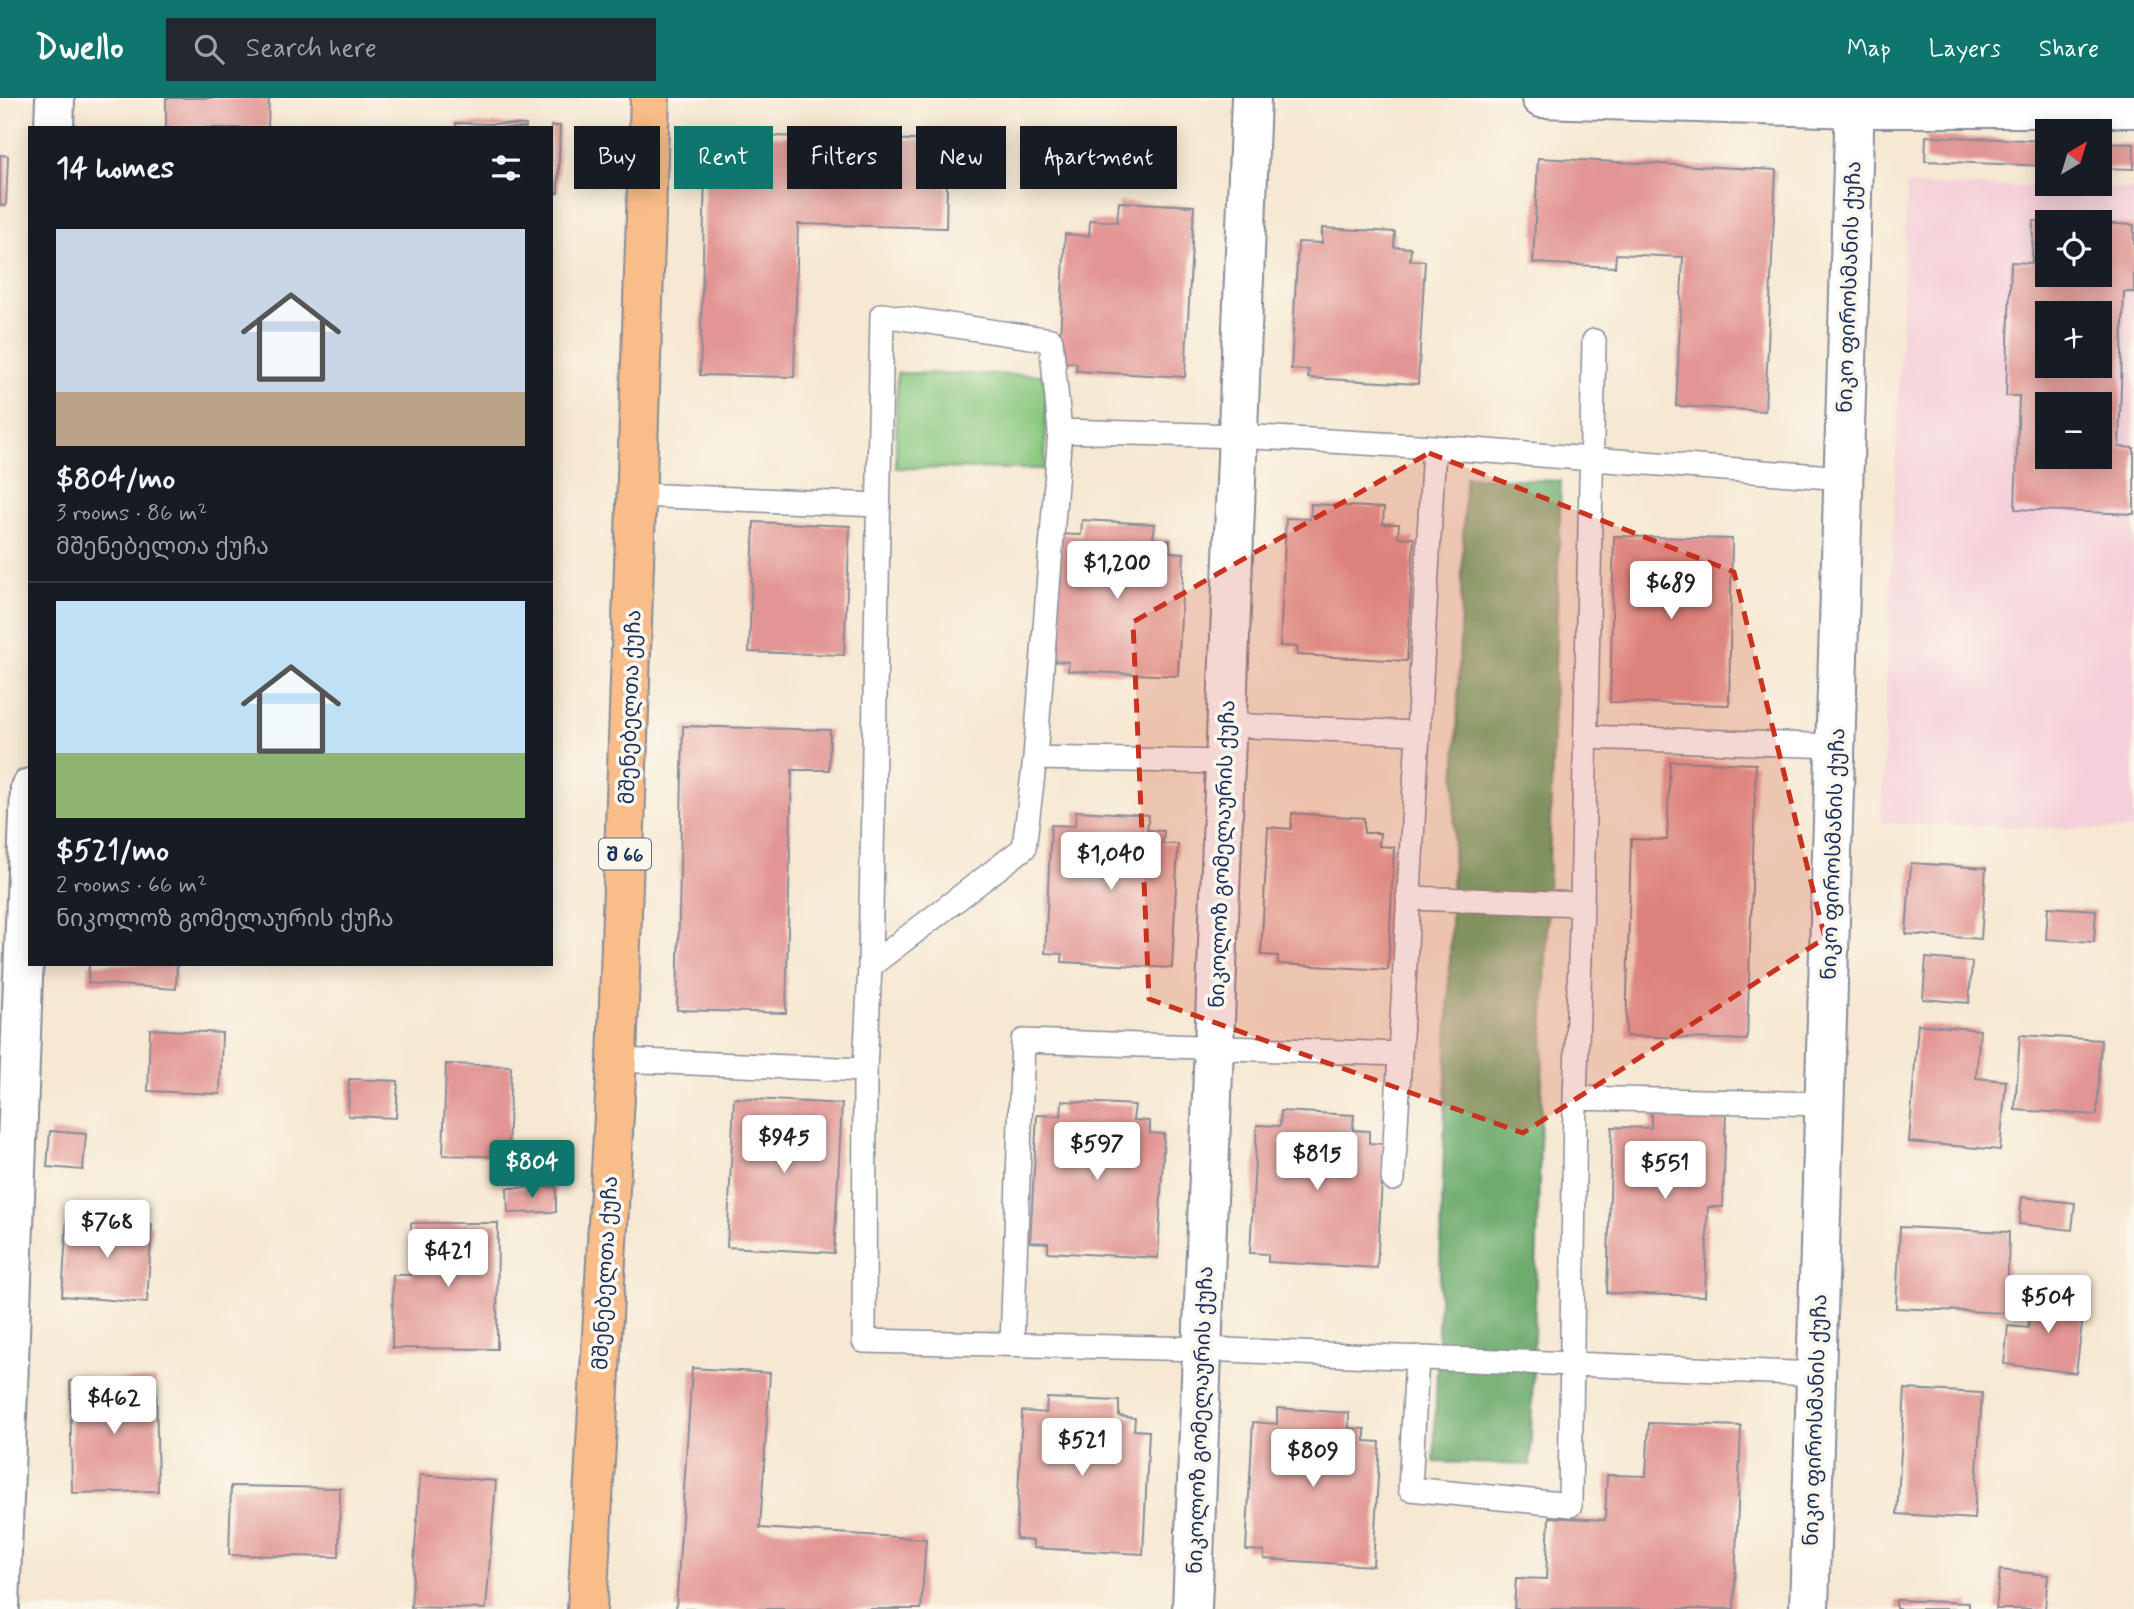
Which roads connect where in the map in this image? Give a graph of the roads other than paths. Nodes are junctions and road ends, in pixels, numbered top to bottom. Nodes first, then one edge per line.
1 (55, 98) edge
2 (650, 98) edge
3 (1251, 98) edge
4 (1541, 98) edge
5 (1608, 99) edge
6 (1855, 103) edge
7 (2134, 108) edge
8 (54, 126) edge
9 (1594, 341) dead end
10 (1060, 431) junction
11 (1237, 436) junction
12 (1434, 447) junction
13 (1592, 460) junction
14 (1844, 478) junction
15 (638, 495) junction
16 (879, 505) junction
17 (1418, 733) junction
18 (1586, 737) junction
19 (1226, 743) junction
20 (1836, 746) junction
21 (1035, 758) junction
22 (28, 843) edge
23 (1408, 898) junction
24 (1583, 904) junction
25 (870, 965) junction
26 (1215, 1048) junction
27 (1400, 1054) junction
28 (617, 1060) junction
29 (865, 1070) junction
30 (1575, 1098) junction
31 (1825, 1104) junction
32 (1393, 1179) dead end
33 (1013, 1344) junction
34 (1203, 1349) junction
35 (1416, 1357) junction
36 (1573, 1363) junction
37 (1817, 1374) junction
38 (0, 1607) edge
39 (587, 1609) edge
40 (1192, 1609) edge
41 (1809, 1609) edge

1 - 8 street
2 - 15 main road, მშენებელთა ქუჩა / შ 66
3 - 11 street, ნიკოლოზ გომელაურის ქუჩა
4 - 5 street
5 - 6 street
6 - 7 street
6 - 14 street, ნიკო ფიროსმანის ქუჩა
9 - 13 lane
10 - 11 lane
10 - 16 lane
10 - 21 lane
11 - 12 lane
11 - 19 street, ნიკოლოზ გომელაურის ქუჩა
12 - 13 lane
12 - 17 lane
13 - 14 lane
13 - 18 lane
14 - 20 street, ნიკო ფიროსმანის ქუჩა
15 - 16 lane
15 - 28 main road, მშენებელთა ქუჩა / შ 66
16 - 25 lane
17 - 19 lane
17 - 23 lane
18 - 20 lane
18 - 24 lane
19 - 21 lane
19 - 26 street, ნიკოლოზ გომელაურის ქუჩა
20 - 31 street, ნიკო ფიროსმანის ქუჩა
21 - 25 lane
22 - 38 street
23 - 24 lane
23 - 27 lane
24 - 30 lane
25 - 29 lane
26 - 27 lane
26 - 33 lane
26 - 34 street, ნიკოლოზ გომელაურის ქუჩა
27 - 32 lane
28 - 29 lane
28 - 39 main road, მშენებელთა ქუჩა / შ 66
29 - 33 lane
30 - 31 lane
30 - 36 lane
31 - 37 street, ნიკო ფიროსმანის ქუჩა
33 - 34 lane
34 - 35 lane
34 - 40 street, ნიკოლოზ გომელაურის ქუჩა
35 - 36 lane
35 - 36 lane
36 - 37 lane
37 - 41 street, ნიკო ფიროსმანის ქუჩა

